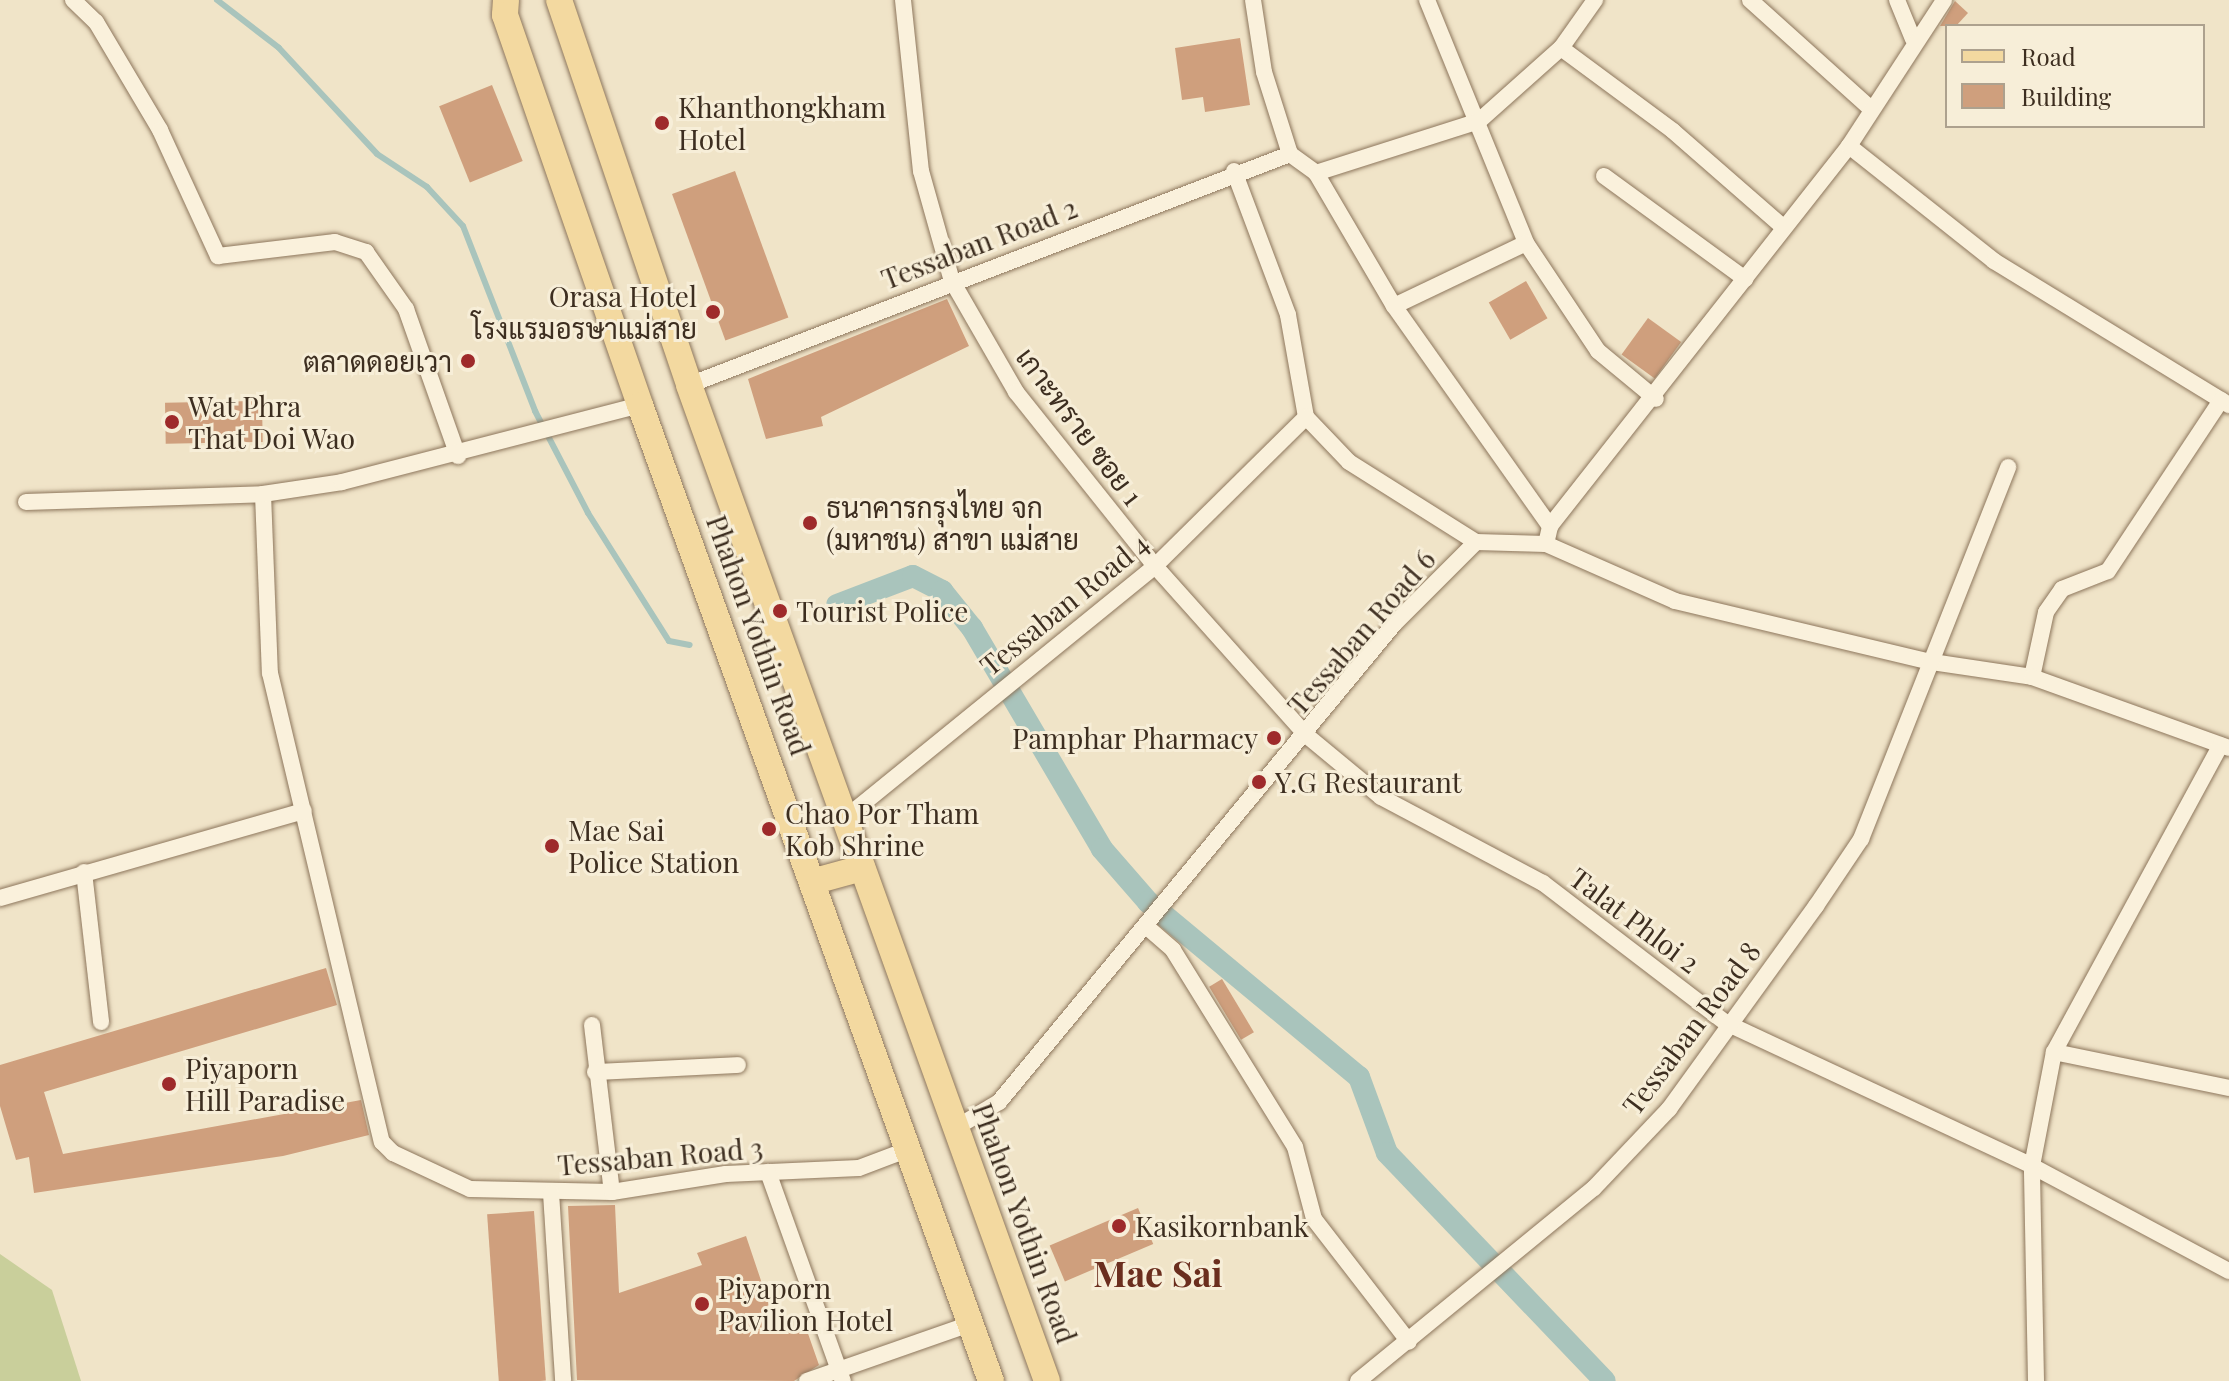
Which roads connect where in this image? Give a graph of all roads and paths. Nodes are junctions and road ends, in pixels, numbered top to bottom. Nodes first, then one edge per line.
1 (73, 0) edge
2 (559, 0) edge
3 (903, 0) edge
4 (1253, 0) edge
5 (1427, 0) edge
6 (1595, 0) edge
7 (1750, 0) edge
8 (1897, 0) edge
9 (1944, 0) edge
10 (501, 5) edge
11 (1913, 39) junction
12 (1561, 48) junction
13 (1869, 107) junction
14 (1479, 121) junction
15 (1849, 146) junction
16 (1290, 154) junction
17 (1234, 171) junction
18 (1316, 173) junction
19 (1604, 176) dead end
20 (1783, 227) junction
21 (1526, 243) junction
22 (1745, 279) junction
23 (952, 281) junction
24 (1394, 306) junction
25 (689, 385) junction
26 (1656, 399) junction
27 (2225, 403) edge
28 (640, 405) junction
29 (1306, 417) junction
30 (458, 456) junction
31 (2008, 467) dead end
32 (263, 494) junction
33 (26, 502) dead end
34 (1550, 526) junction
35 (1476, 542) junction
36 (1546, 544) junction
37 (1155, 566) junction
38 (1932, 662) junction
39 (2032, 677) junction
40 (1306, 735) junction
41 (2225, 746) edge
42 (304, 811) junction
43 (844, 819) junction
44 (862, 868) junction
45 (84, 872) junction
46 (815, 881) junction
47 (0, 898) edge
48 (1147, 927) junction
49 (101, 1022) dead end
50 (1726, 1023) junction
51 (592, 1025) dead end
52 (2054, 1052) junction
53 (738, 1065) dead end
54 (595, 1072) junction
55 (2229, 1088) edge
56 (957, 1127) junction
57 (909, 1149) junction
58 (2032, 1166) junction
59 (768, 1172) junction
60 (612, 1192) junction
61 (551, 1193) junction
62 (2229, 1271) edge
63 (970, 1324) junction
64 (1409, 1342) junction
65 (841, 1376) edge
66 (563, 1381) edge
67 (807, 1381) edge
68 (991, 1381) edge
69 (1047, 1381) edge
70 (1358, 1381) edge
71 (2036, 1381) edge

1 - 30 street
2 - 25 main road, Phahon Yothin Road
3 - 23 street, เกาะทราย ซอย 1
4 - 16 street
5 - 14 street
6 - 12 street
7 - 13 street
8 - 11 street
9 - 11 street
10 - 28 main road, Phahon Yothin Road
11 - 13 street
12 - 14 street
12 - 20 street
13 - 15 street
14 - 18 street
14 - 21 street
15 - 20 street
15 - 27 street
16 - 17 street, Tessaban Road 2
16 - 18 street
17 - 23 street, Tessaban Road 2
17 - 29 street
18 - 24 street
19 - 22 street
20 - 22 street
21 - 24 street
21 - 26 street
22 - 26 street
23 - 25 street, Tessaban Road 2
23 - 37 street, เกาะทราย ซอย 1
24 - 34 street
25 - 43 main road, Phahon Yothin Road
26 - 34 street
27 - 39 street
28 - 30 street
28 - 46 main road, Phahon Yothin Road
29 - 35 street
29 - 37 street, Tessaban Road 4
30 - 32 street
31 - 38 street, Tessaban Road 8
32 - 33 street
32 - 42 street, Tessaban Road 3
34 - 36 street
35 - 36 street, Tessaban Road 6
35 - 40 street, Tessaban Road 6
36 - 38 street, Tessaban Road 6
37 - 40 street, เกาะทราย ซอย 1
37 - 43 street, Tessaban Road 4
38 - 39 street, Tessaban Road 6
38 - 50 street, Tessaban Road 8
39 - 41 street, Tessaban Road 6
40 - 48 street, Tessaban Road 6
40 - 50 street, Talat Phloi 2
41 - 52 street
42 - 45 street
42 - 61 street, Tessaban Road 3
43 - 44 main road, Phahon Yothin Road
44 - 46 main road
44 - 56 main road, Phahon Yothin Road
45 - 47 street
45 - 49 street
46 - 57 main road, Phahon Yothin Road
48 - 56 street, Tessaban Road 6
48 - 64 street
50 - 58 street, Talat Phloi 2
50 - 64 street, Tessaban Road 8
51 - 54 street
52 - 55 street
52 - 58 street
53 - 54 street
54 - 60 street
56 - 69 main road, Phahon Yothin Road
57 - 59 street, Tessaban Road 3
57 - 63 main road, Phahon Yothin Road
58 - 62 street, Talat Phloi 2
58 - 71 street
59 - 60 street, Tessaban Road 3
59 - 65 street
60 - 61 street, Tessaban Road 3
61 - 66 street
63 - 65 street
63 - 68 main road, Phahon Yothin Road
64 - 70 street, Tessaban Road 8
65 - 67 street

